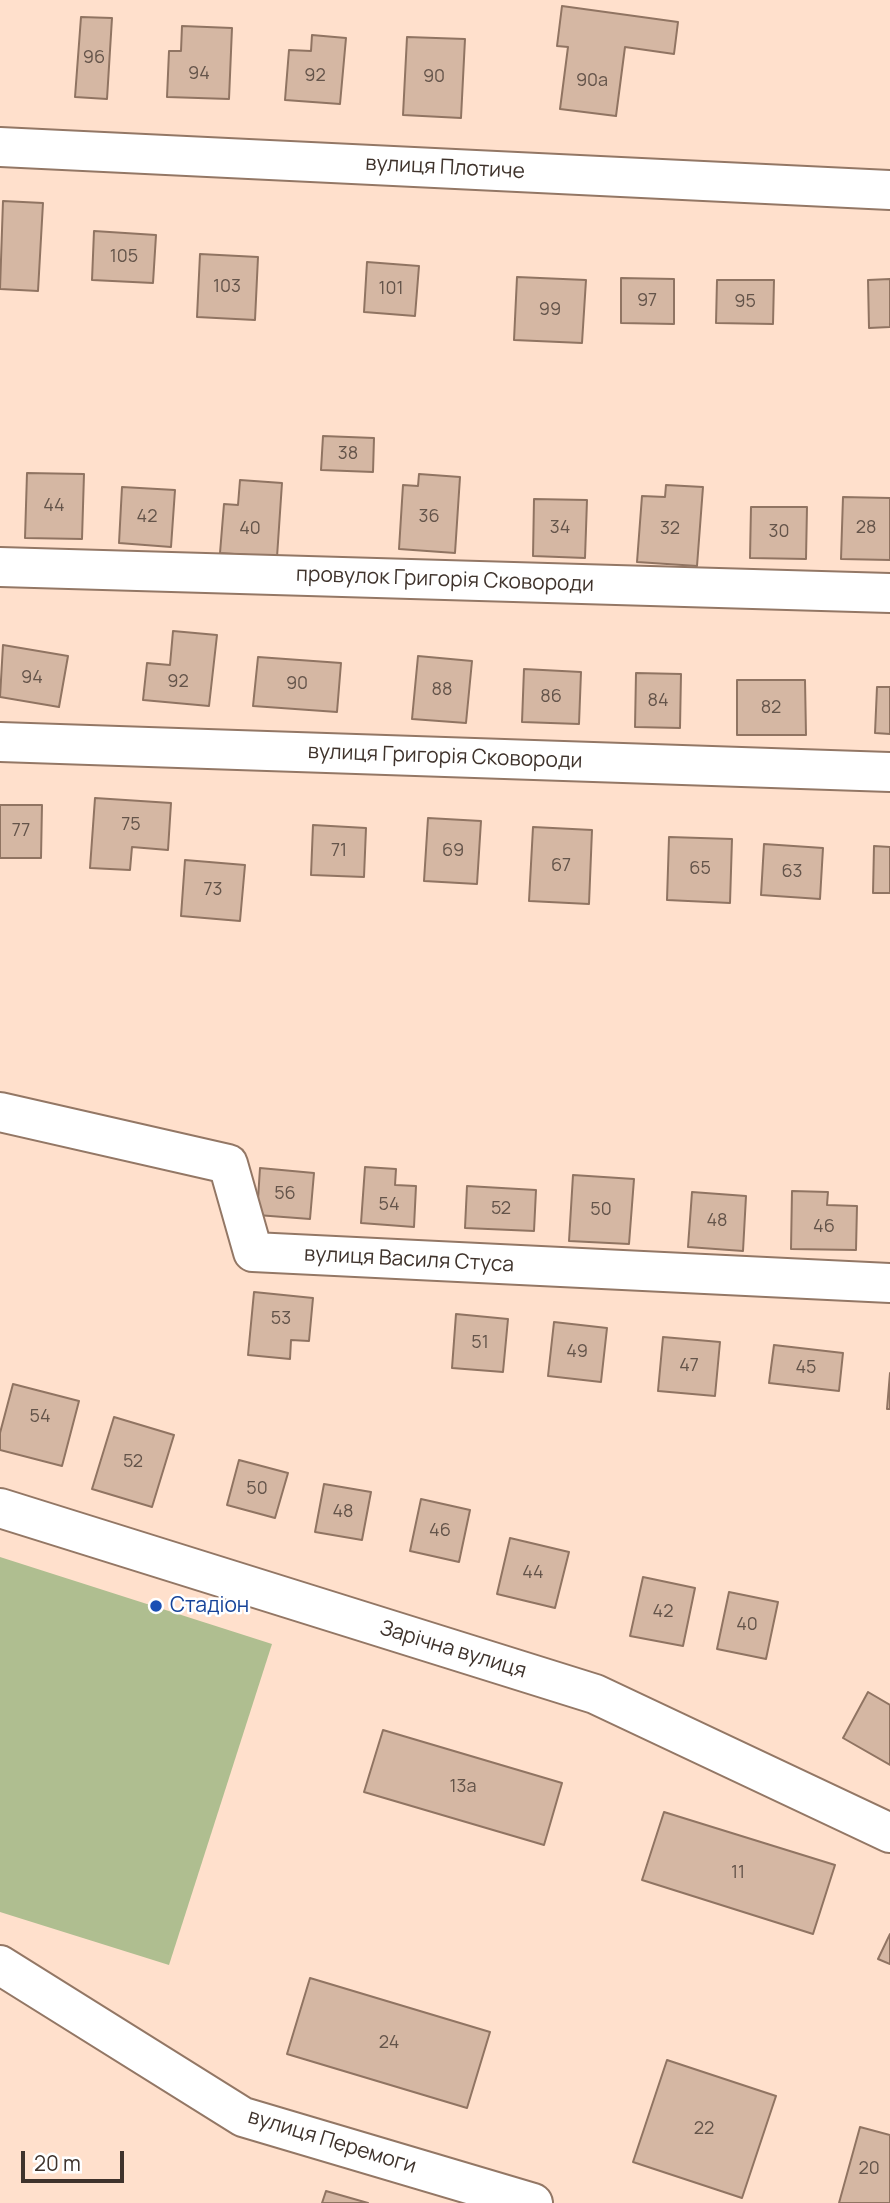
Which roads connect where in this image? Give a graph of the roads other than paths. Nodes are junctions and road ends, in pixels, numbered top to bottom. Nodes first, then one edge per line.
1 (0, 147) edge
2 (890, 190) edge
3 (0, 567) edge
4 (890, 593) edge
5 (0, 742) edge
6 (890, 772) edge
7 (0, 1112) edge
8 (890, 1283) edge
9 (0, 1508) edge
10 (890, 1833) edge
11 (0, 1965) edge
12 (533, 2203) edge

1 - 2 street, вулиця Плотиче
3 - 4 street, провулок Григорія Сковороди
5 - 6 street, вулиця Григорія Сковороди
7 - 8 street, вулиця Василя Стуса
9 - 10 street, Зарічна вулиця
11 - 12 street, вулиця Перемоги

